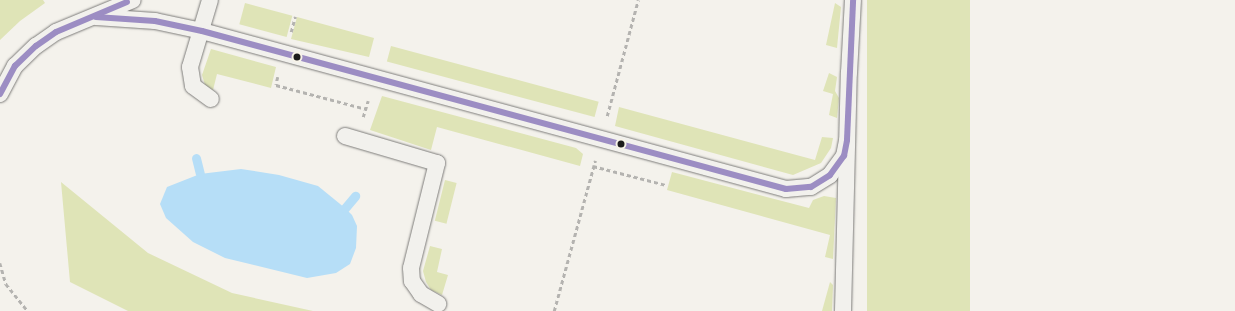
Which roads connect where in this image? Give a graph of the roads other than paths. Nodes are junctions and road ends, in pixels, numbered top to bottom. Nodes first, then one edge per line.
1 (133, 0) edge
2 (210, 0) edge
3 (853, 0) edge
4 (96, 17) junction
5 (202, 31) junction
6 (0, 94) edge
7 (211, 99) dead end
8 (345, 136) dead end
9 (847, 140) junction
10 (438, 304) dead end
11 (843, 311) edge

1 - 4 lane
2 - 5 lane
3 - 9 lane
4 - 5 lane
4 - 6 lane
5 - 7 lane
5 - 9 lane
8 - 10 lane
9 - 11 lane

